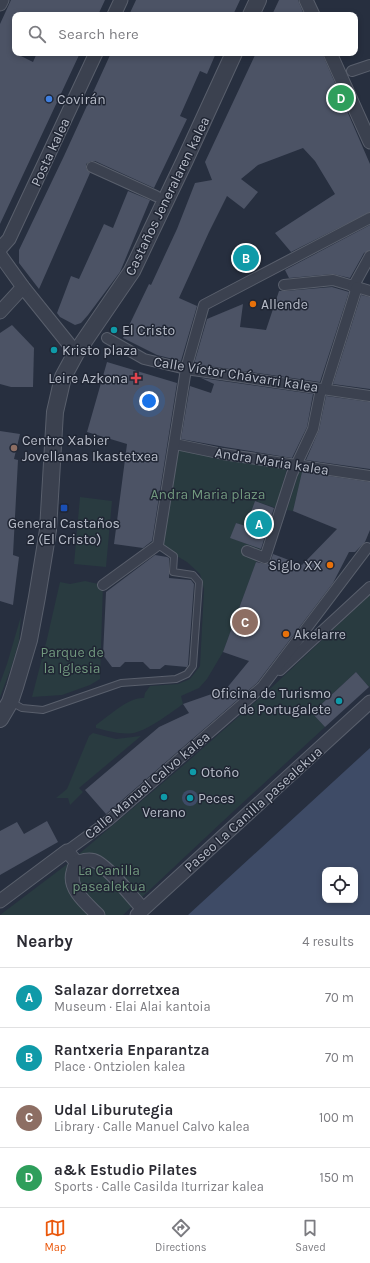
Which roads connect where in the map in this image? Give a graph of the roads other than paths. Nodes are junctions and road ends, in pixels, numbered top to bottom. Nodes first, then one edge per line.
1 (2, 0) edge
2 (121, 0) edge
3 (258, 0) edge
4 (306, 0) edge
5 (0, 4) edge
6 (115, 12) edge
7 (252, 12) edge
8 (312, 12) edge
9 (95, 56) edge
10 (233, 56) edge
11 (331, 56) edge
12 (370, 65) edge
13 (352, 71) dead end
14 (370, 142) edge
15 (92, 167) dead end
16 (156, 196) dead end
17 (370, 218) edge
18 (0, 248) edge
19 (0, 255) edge
20 (370, 256) edge
21 (284, 285) dead end
22 (23, 287) junction
23 (355, 287) junction
24 (370, 291) edge
25 (0, 312) edge
26 (107, 338) dead end
27 (76, 353) junction
28 (186, 369) junction
29 (323, 389) junction
30 (370, 396) edge
31 (175, 444) junction
32 (296, 464) junction
33 (370, 476) edge
34 (158, 545) junction
35 (367, 548) dead end
36 (247, 551) dead end
37 (103, 585) dead end
38 (370, 587) edge
39 (262, 687) junction
40 (10, 702) junction
41 (370, 702) edge
42 (0, 718) edge
43 (68, 851) junction
44 (77, 863) junction
45 (0, 901) edge
46 (140, 912) edge
47 (98, 915) edge

1 - 5 street
2 - 6 street
3 - 7 street
4 - 8 street
9 - 18 street, Posta kalea
10 - 27 street, Castaños Jeneralaren kalea
11 - 14 street
12 - 13 street
15 - 16 street
17 - 28 street
19 - 22 street
20 - 23 street
21 - 23 street
22 - 25 street
22 - 27 street
23 - 24 street
23 - 29 street
26 - 28 street, Calle Víctor Chávarri kalea
27 - 40 street, Castaños Jeneralaren kalea
28 - 29 street, Calle Víctor Chávarri kalea
28 - 31 street
29 - 30 street, Calle Víctor Chávarri kalea
29 - 32 street
31 - 32 street, Andra Maria kalea
31 - 34 street
32 - 33 street, Andra Maria kalea
32 - 36 street
34 - 37 street
34 - 40 lane
35 - 39 street, Calle Manuel Calvo kalea
38 - 39 street, Calle Manuel Calvo kalea
39 - 43 street, Calle Manuel Calvo kalea
40 - 42 street, Castaños Jeneralaren kalea
41 - 46 street, Paseo La Canilla pasealekua
43 - 44 street
43 - 45 street
44 - 46 street
44 - 47 street

